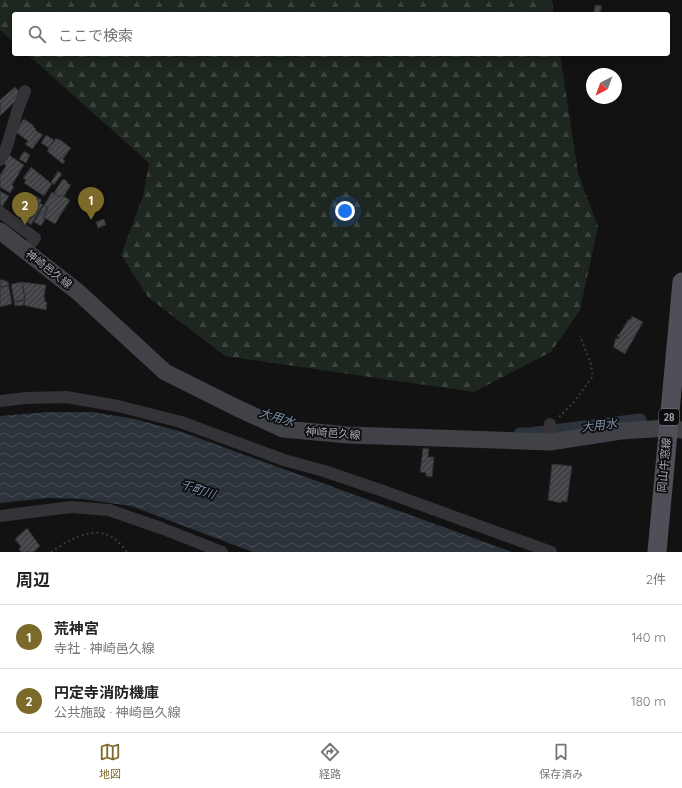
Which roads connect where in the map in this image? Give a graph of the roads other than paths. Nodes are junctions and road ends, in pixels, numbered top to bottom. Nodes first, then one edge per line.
1 (25, 91) dead end
2 (0, 160) edge
3 (0, 212) edge
4 (0, 231) edge
5 (29, 246) junction
6 (682, 282) edge
7 (0, 401) edge
8 (550, 424) road end
9 (675, 429) edge
10 (550, 442) junction
11 (0, 516) edge
12 (222, 552) edge
13 (551, 552) edge
14 (656, 552) edge

1 - 2 street
3 - 5 street
4 - 5 main road, 神崎邑久線
5 - 10 main road, 神崎邑久線
6 - 9 main road, 岡山牛窓線 / 28
7 - 13 street
8 - 10 street
9 - 10 main road, 神崎邑久線
9 - 14 main road, 岡山牛窓線 / 28
11 - 12 street

